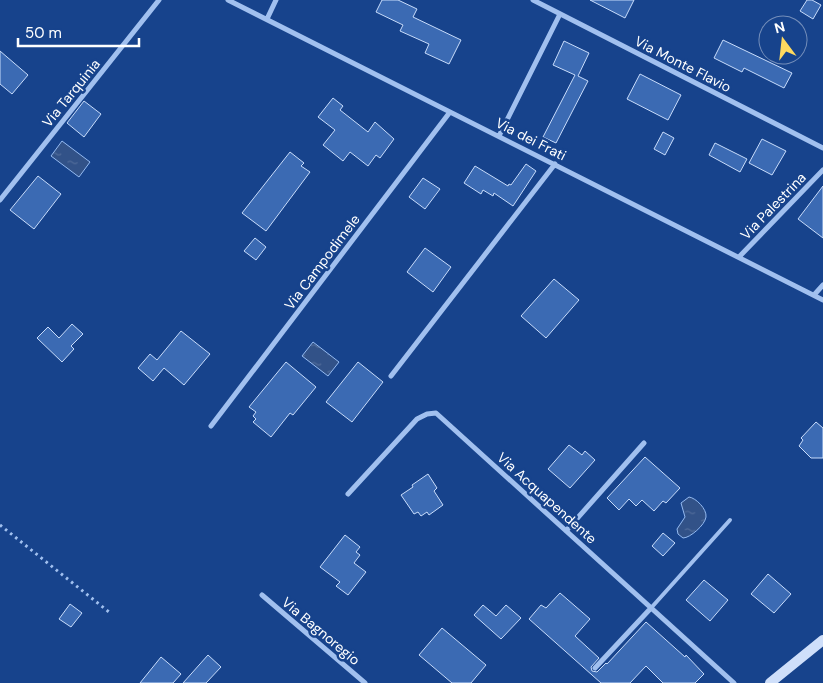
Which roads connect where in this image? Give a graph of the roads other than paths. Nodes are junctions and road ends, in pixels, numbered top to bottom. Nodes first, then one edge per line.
1 (159, 0) edge
2 (228, 0) edge
3 (276, 0) edge
4 (532, 0) edge
5 (560, 14) junction
6 (267, 20) junction
7 (450, 112) junction
8 (499, 136) junction
9 (823, 148) edge
10 (555, 164) junction
11 (823, 170) edge
12 (0, 200) edge
13 (739, 257) junction
14 (823, 285) edge
15 (814, 296) junction
16 (823, 300) edge
17 (391, 376) dead end
18 (211, 426) dead end
19 (644, 443) dead end
20 (348, 494) dead end
21 (730, 520) dead end
22 (566, 531) junction
23 (262, 595) dead end
24 (651, 608) junction
25 (823, 640) edge
26 (595, 668) dead end
27 (365, 683) edge
28 (734, 683) edge
29 (770, 683) edge

1 - 12 street, Via Tarquinia
2 - 6 street, Via dei Frati
3 - 6 street
4 - 5 street, Via Monte Flavio
5 - 8 street
5 - 9 street, Via Monte Flavio
6 - 7 street, Via dei Frati
7 - 8 street, Via dei Frati
7 - 18 street, Via Campodimele
8 - 10 street, Via dei Frati
10 - 13 street, Via dei Frati
10 - 17 street
11 - 13 street, Via Palestrina
13 - 15 street, Via dei Frati
14 - 15 street
15 - 16 street, Via dei Frati
19 - 22 street
20 - 22 street, Via Acquapendente
21 - 24 lane
22 - 24 street, Via Acquapendente
23 - 27 street, Via Bagnoregio
24 - 26 street
24 - 28 street, Via Acquapendente
25 - 29 main road

